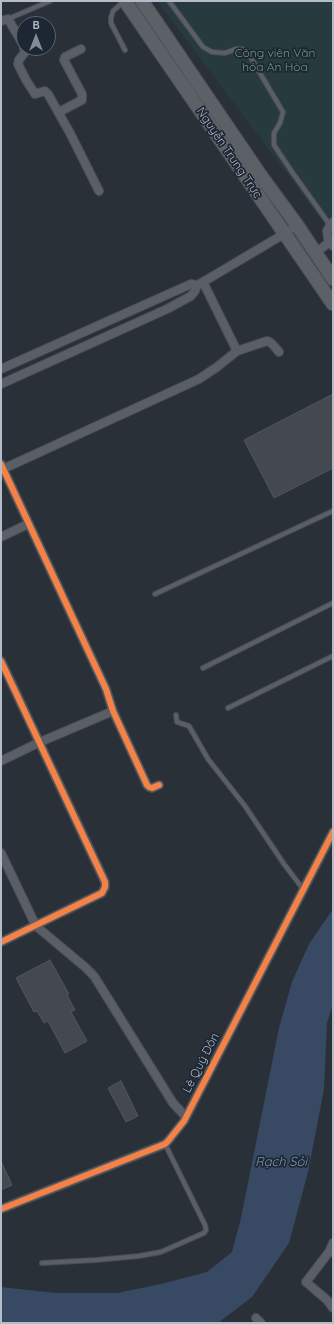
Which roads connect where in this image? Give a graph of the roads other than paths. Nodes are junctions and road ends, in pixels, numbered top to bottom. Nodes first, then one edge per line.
1 (50, 1) edge
2 (125, 1) edge
3 (142, 1) edge
4 (169, 1) edge
5 (5, 20) edge
6 (16, 36) edge
7 (81, 48) dead end
8 (125, 50) dead end
9 (22, 56) edge
10 (59, 112) junction
11 (261, 176) junction
12 (250, 183) junction
13 (99, 191) dead end
14 (332, 223) edge
15 (297, 224) junction
16 (284, 234) junction
17 (331, 244) edge
18 (315, 253) junction
19 (303, 260) junction
20 (333, 279) edge
21 (200, 283) junction
22 (333, 304) edge
23 (237, 351) junction
24 (279, 352) dead end
25 (1, 369) edge
26 (1, 384) edge
27 (2, 466) edge
28 (333, 511) edge
29 (28, 524) junction
30 (1, 537) edge
31 (155, 594) dead end
32 (333, 603) edge
33 (333, 656) edge
34 (1, 661) edge
35 (204, 668) dead end
36 (228, 708) dead end
37 (113, 711) junction
38 (176, 715) dead end
39 (40, 742) junction
40 (1, 761) edge
41 (159, 785) dead end
42 (333, 832) edge
43 (1, 853) edge
44 (304, 889) junction
45 (36, 926) junction
46 (1, 942) edge
47 (186, 1117) junction
48 (165, 1144) junction
49 (1, 1209) edge
50 (333, 1243) edge
51 (42, 1263) dead end
52 (333, 1308) edge

1 - 5 lane
2 - 8 lane
2 - 12 main road, Nguyễn Trung Trực
3 - 11 main road, Nguyễn Trung Trực
4 - 14 lane
5 - 6 street
7 - 10 street
9 - 10 street
10 - 13 street
11 - 12 main road
11 - 15 main road, Nguyễn Trung Trực
12 - 16 main road, Nguyễn Trung Trực
14 - 17 street
15 - 16 street
15 - 18 main road, Nguyễn Trung Trực
16 - 19 main road, Nguyễn Trung Trực
16 - 21 street
17 - 18 street
18 - 19 main road
18 - 20 main road, Nguyễn Trung Trực
19 - 22 main road, Nguyễn Trung Trực
21 - 23 street
21 - 25 street
21 - 26 street
23 - 24 street
23 - 27 street
27 - 29 street
28 - 31 lane
29 - 30 street
29 - 37 street
32 - 35 lane
33 - 36 lane
34 - 39 street
37 - 39 street
37 - 41 street
38 - 44 lane
39 - 40 street
39 - 45 street
42 - 44 street, Lê Quý Đôn
43 - 45 street
44 - 47 street, Lê Quý Đôn
45 - 46 street
45 - 47 street
47 - 48 street, Lê Quý Đôn
48 - 49 street
48 - 51 lane
50 - 52 street

